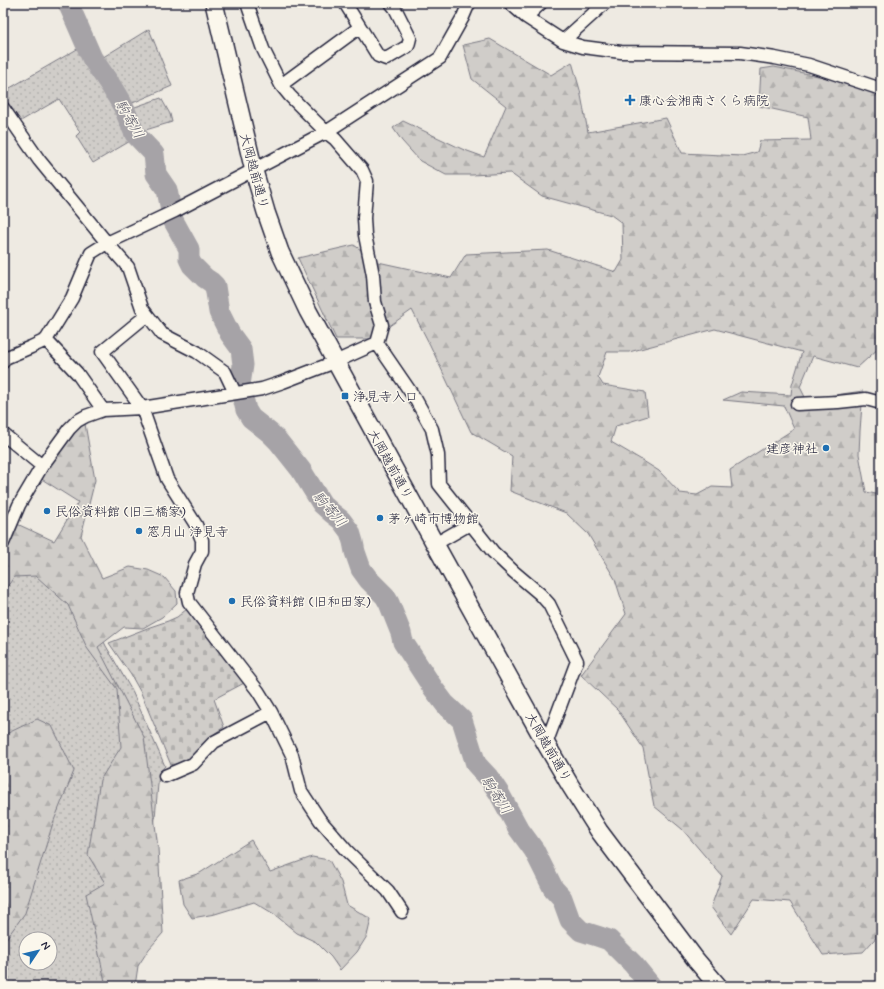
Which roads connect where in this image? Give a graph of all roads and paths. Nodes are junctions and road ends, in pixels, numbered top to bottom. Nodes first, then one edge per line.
1 (214, 3) edge
2 (247, 3) edge
3 (345, 3) edge
4 (391, 3) edge
5 (469, 3) edge
6 (510, 3) edge
7 (541, 3) edge
8 (605, 3) edge
9 (526, 17) junction
10 (360, 27) junction
11 (563, 41) junction
12 (282, 84) junction
13 (881, 89) edge
14 (3, 108) edge
15 (326, 132) junction
16 (254, 170) junction
17 (107, 243) junction
18 (147, 315) junction
19 (46, 340) junction
20 (377, 343) junction
21 (3, 362) edge
22 (335, 362) junction
23 (239, 392) junction
24 (881, 403) edge
25 (797, 404) dead end
26 (142, 408) junction
27 (103, 410) junction
28 (3, 434) edge
29 (42, 466) junction
30 (470, 524) junction
31 (3, 543) edge
32 (435, 544) junction
33 (271, 712) junction
34 (546, 744) junction
35 (165, 776) dead end
36 (402, 912) dead end
37 (718, 986) edge

1 - 16 street, 大岡越前通り
2 - 12 street
3 - 10 street
4 - 10 street
5 - 15 street
6 - 9 street
7 - 9 street
8 - 11 street
9 - 11 street
10 - 12 street
11 - 13 street
12 - 15 street
14 - 17 street
15 - 16 street
15 - 20 street
16 - 17 street
16 - 22 street, 大岡越前通り
17 - 18 street
17 - 19 street
18 - 23 street
18 - 26 street
19 - 21 street
19 - 27 street
20 - 22 street
20 - 30 street
22 - 23 street
22 - 32 street, 大岡越前通り
23 - 26 street
24 - 25 street
26 - 27 street
26 - 33 street
27 - 29 street
28 - 29 street
29 - 31 street
30 - 32 street
30 - 34 street
32 - 34 street, 大岡越前通り
33 - 35 street
33 - 36 street
34 - 37 street, 大岡越前通り

